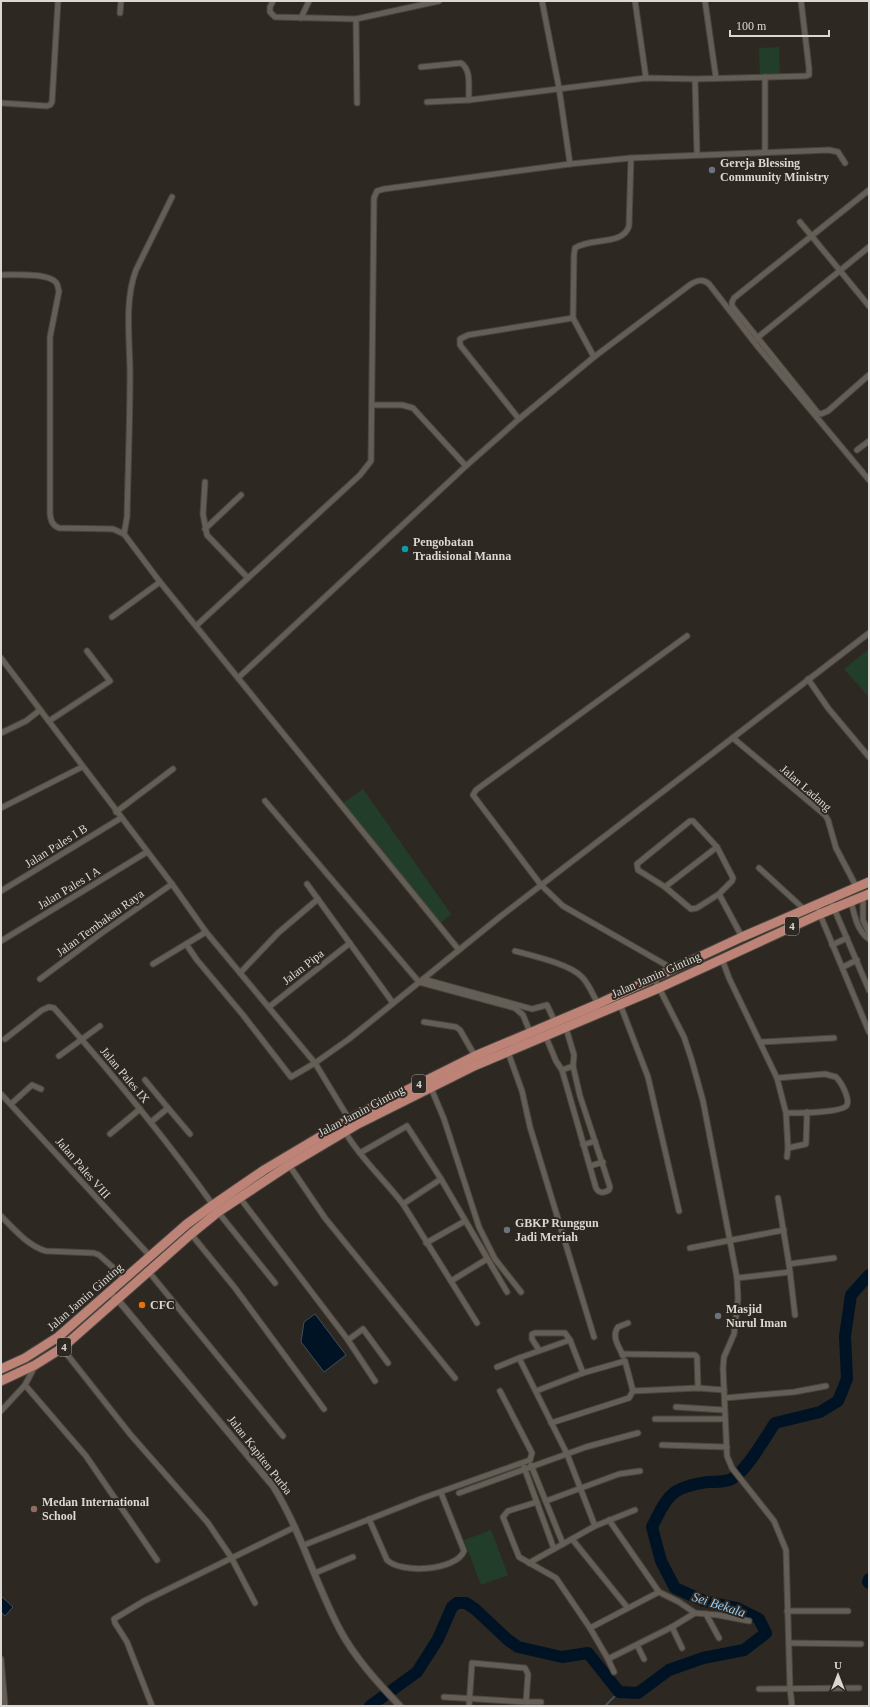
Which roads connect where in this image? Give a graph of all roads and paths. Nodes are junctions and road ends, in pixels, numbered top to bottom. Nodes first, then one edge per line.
1 (58, 1) edge
2 (120, 1) edge
3 (273, 1) edge
4 (309, 1) edge
5 (439, 1) edge
6 (542, 1) edge
7 (635, 1) edge
8 (705, 1) edge
9 (801, 1) edge
10 (120, 13) dead end
11 (301, 18) junction
12 (356, 19) junction
13 (421, 67) dead end
14 (765, 77) junction
15 (646, 78) junction
16 (716, 78) junction
17 (695, 79) junction
18 (559, 88) junction
19 (469, 100) junction
20 (427, 102) dead end
21 (1, 103) edge
22 (357, 103) dead end
23 (765, 152) junction
24 (697, 154) junction
25 (631, 158) junction
26 (844, 163) dead end
27 (570, 164) junction
28 (869, 190) edge
29 (172, 197) dead end
30 (800, 222) dead end
31 (811, 236) junction
32 (869, 247) edge
33 (840, 271) junction
34 (1, 275) edge
35 (868, 303) edge
36 (573, 318) junction
37 (757, 338) junction
38 (594, 357) junction
39 (869, 375) edge
40 (372, 405) junction
41 (519, 419) junction
42 (869, 441) edge
43 (857, 450) dead end
44 (466, 466) junction
45 (869, 480) edge
46 (204, 482) dead end
47 (241, 495) dead end
48 (205, 529) junction
49 (124, 534) junction
50 (247, 577) junction
51 (160, 582) junction
52 (112, 617) dead end
53 (197, 625) junction
54 (869, 633) edge
55 (687, 636) dead end
56 (88, 651) dead end
57 (1, 658) edge
58 (238, 678) junction
59 (808, 680) junction
60 (40, 710) junction
61 (49, 721) junction
62 (1, 733) edge
63 (733, 738) junction
64 (869, 757) edge
65 (82, 767) junction
66 (173, 769) dead end
67 (265, 801) dead end
68 (1, 808) edge
69 (116, 812) junction
70 (121, 818) junction
71 (717, 847) junction
72 (147, 852) junction
73 (759, 868) dead end
74 (869, 882) edge
75 (172, 884) junction
76 (307, 884) dead end
77 (541, 885) junction
78 (665, 887) junction
79 (857, 888) junction
80 (1, 892) edge
81 (719, 894) junction
82 (867, 895) edge
83 (318, 899) junction
84 (851, 901) junction
85 (832, 903) junction
86 (818, 909) junction
87 (805, 910) junction
88 (206, 932) junction
89 (869, 933) edge
90 (742, 937) junction
91 (847, 938) junction
92 (869, 939) edge
93 (1, 941) edge
94 (350, 943) junction
95 (186, 944) junction
96 (832, 945) junction
97 (459, 950) junction
98 (515, 951) dead end
99 (722, 959) junction
100 (857, 960) junction
101 (153, 964) dead end
102 (842, 968) junction
103 (673, 969) junction
104 (240, 973) junction
105 (654, 978) junction
106 (40, 979) dead end
107 (421, 980) junction
108 (659, 988) junction
109 (869, 990) edge
110 (393, 1003) junction
111 (598, 1004) junction
112 (620, 1004) junction
113 (269, 1007) junction
114 (424, 1022) dead end
115 (555, 1022) junction
116 (100, 1026) dead end
117 (566, 1028) junction
118 (530, 1032) junction
119 (869, 1032) edge
120 (546, 1037) junction
121 (834, 1038) dead end
122 (5, 1039) dead end
123 (82, 1040) junction
124 (760, 1042) junction
125 (508, 1052) junction
126 (58, 1056) dead end
127 (475, 1056) junction
128 (315, 1063) junction
129 (573, 1066) junction
130 (562, 1070) junction
131 (777, 1078) junction
132 (145, 1080) dead end
133 (431, 1088) junction
134 (41, 1090) dead end
135 (1, 1094) edge
136 (580, 1096) junction
137 (571, 1099) junction
138 (11, 1104) junction
139 (168, 1108) junction
140 (140, 1109) junction
141 (806, 1112) junction
142 (786, 1113) junction
143 (587, 1118) junction
144 (353, 1120) junction
145 (577, 1121) junction
146 (151, 1122) junction
147 (345, 1132) junction
148 (110, 1134) dead end
149 (190, 1134) dead end
150 (595, 1141) junction
151 (583, 1145) junction
152 (788, 1148) junction
153 (360, 1153) junction
154 (786, 1157) dead end
155 (603, 1162) junction
156 (289, 1165) junction
157 (590, 1166) junction
158 (441, 1179) junction
159 (240, 1198) junction
160 (778, 1198) dead end
161 (404, 1204) junction
162 (215, 1208) junction
163 (679, 1211) dead end
164 (1, 1216) edge
165 (464, 1221) junction
166 (784, 1230) junction
167 (191, 1234) junction
168 (730, 1240) junction
169 (426, 1243) junction
170 (690, 1248) dead end
171 (150, 1256) junction
172 (834, 1258) dead end
173 (487, 1259) junction
174 (789, 1264) junction
175 (149, 1272) junction
176 (790, 1272) junction
177 (125, 1278) junction
178 (737, 1278) junction
179 (451, 1281) junction
180 (276, 1283) dead end
181 (109, 1292) junction
182 (507, 1292) dead end
183 (521, 1292) dead end
184 (118, 1300) junction
185 (795, 1316) dead end
186 (477, 1323) dead end
187 (628, 1323) dead end
188 (594, 1337) dead end
189 (348, 1340) junction
190 (570, 1340) junction
191 (62, 1348) junction
192 (539, 1350) junction
193 (622, 1354) junction
194 (519, 1358) junction
195 (625, 1361) junction
196 (388, 1363) dead end
197 (35, 1365) junction
198 (497, 1367) dead end
199 (1, 1369) edge
200 (583, 1373) junction
201 (455, 1378) dead end
202 (1, 1381) edge
203 (375, 1381) dead end
204 (25, 1385) junction
205 (826, 1386) dead end
206 (698, 1388) junction
207 (724, 1390) junction
208 (500, 1391) dead end
209 (536, 1391) junction
210 (633, 1391) junction
211 (725, 1398) junction
212 (676, 1406) dead end
213 (324, 1409) dead end
214 (724, 1410) junction
215 (1, 1411) edge
216 (655, 1418) dead end
217 (725, 1419) junction
218 (551, 1423) junction
219 (638, 1433) dead end
220 (283, 1436) dead end
221 (662, 1446) dead end
222 (727, 1447) junction
223 (567, 1454) junction
224 (530, 1460) junction
225 (523, 1463) junction
226 (532, 1467) junction
227 (525, 1469) junction
228 (640, 1471) dead end
229 (580, 1488) junction
230 (441, 1493) junction
231 (459, 1493) dead end
232 (546, 1501) junction
233 (537, 1502) junction
234 (635, 1510) dead end
235 (369, 1519) junction
236 (609, 1520) junction
237 (595, 1526) junction
238 (295, 1527) junction
239 (572, 1539) junction
240 (563, 1544) junction
241 (304, 1545) junction
242 (554, 1549) junction
243 (231, 1557) junction
244 (353, 1558) dead end
245 (157, 1560) dead end
246 (529, 1563) junction
247 (315, 1573) junction
248 (659, 1592) junction
249 (255, 1603) dead end
250 (627, 1607) junction
251 (787, 1611) junction
252 (848, 1611) dead end
253 (695, 1613) junction
254 (706, 1614) junction
255 (749, 1621) dead end
256 (672, 1627) junction
257 (590, 1628) junction
258 (719, 1638) dead end
259 (789, 1643) junction
260 (861, 1644) dead end
261 (636, 1645) junction
262 (682, 1648) dead end
263 (1, 1659) edge
264 (608, 1659) junction
265 (644, 1659) dead end
266 (614, 1672) dead end
267 (790, 1688) junction
268 (859, 1688) dead end
269 (758, 1689) dead end
270 (444, 1697) dead end
271 (470, 1698) junction
272 (526, 1702) junction
273 (541, 1702) dead end
274 (399, 1705) edge
275 (5, 1706) edge
276 (152, 1706) edge
277 (469, 1706) edge
278 (792, 1706) edge

1 - 21 street
2 - 10 street
3 - 11 street
4 - 11 street
5 - 12 street
6 - 18 street
7 - 15 street
8 - 16 street
9 - 14 street
11 - 12 street
12 - 22 street
13 - 19 street
14 - 16 street
14 - 23 street
15 - 17 street
15 - 18 street
16 - 17 street
17 - 24 street
18 - 19 street
18 - 27 street
19 - 20 street
23 - 24 street
23 - 26 street
24 - 25 street
25 - 27 street
25 - 36 street
27 - 40 street
28 - 31 street
29 - 49 street
30 - 31 street
31 - 33 street
31 - 37 street
32 - 33 street
33 - 35 street
33 - 37 street
34 - 49 street
36 - 38 street
36 - 41 street
37 - 39 street
38 - 41 street
38 - 45 street
40 - 44 street
40 - 50 street
41 - 44 street
42 - 43 street
44 - 58 street
46 - 48 street
47 - 48 street
48 - 50 street
49 - 51 street
50 - 53 street
51 - 52 street
51 - 53 street
53 - 58 street
54 - 59 street
55 - 77 street
56 - 61 street
57 - 60 street
58 - 97 street
59 - 63 street
59 - 64 street
60 - 61 street
60 - 62 street
61 - 65 street
63 - 77 street
63 - 79 street, Jalan Ladang
65 - 68 street
65 - 69 street
66 - 69 street
67 - 107 street
69 - 70 street
70 - 72 street
70 - 80 street, Jalan Pales I B
71 - 78 street
71 - 78 street
71 - 81 street
72 - 75 street
72 - 93 street, Jalan Pales I A
73 - 87 street
74 - 79 highway, Jalan Jamin Ginting / 4
75 - 88 street
75 - 106 street, Jalan Tembakau Raya
76 - 83 street
77 - 97 street
77 - 103 street
78 - 81 street
79 - 85 highway, Jalan Jamin Ginting / 4
81 - 90 street
82 - 84 highway, Jalan Jamin Ginting / 4
82 - 89 street
83 - 94 street
83 - 104 street
84 - 85 highway, Jalan Jamin Ginting / 4
84 - 92 street
85 - 86 highway, Jalan Jamin Ginting / 4
85 - 91 street
86 - 87 highway, Jalan Jamin Ginting / 4
86 - 96 street
86 - 99 highway, Jalan Jamin Ginting / 4
87 - 90 highway, Jalan Jamin Ginting / 4
88 - 95 street
88 - 104 street
90 - 103 highway, Jalan Jamin Ginting / 4
91 - 96 street
91 - 100 street
94 - 110 street
94 - 113 street, Jalan Pipa
95 - 101 street
95 - 128 street
96 - 102 street
97 - 107 street
98 - 111 street
99 - 108 highway, Jalan Jamin Ginting / 4
99 - 124 street
100 - 102 street
100 - 109 street
102 - 119 street
103 - 105 highway, Jalan Jamin Ginting / 4
104 - 113 street
105 - 108 street
105 - 111 highway, Jalan Jamin Ginting / 4
107 - 110 street
107 - 115 street
107 - 118 street
108 - 112 highway, Jalan Jamin Ginting / 4
108 - 168 street
110 - 128 street
111 - 115 highway, Jalan Jamin Ginting / 4
112 - 117 highway, Jalan Jamin Ginting / 4
112 - 163 street
113 - 128 street
114 - 127 street
115 - 118 highway, Jalan Jamin Ginting / 4
116 - 123 street
117 - 120 highway, Jalan Jamin Ginting / 4
117 - 129 street
118 - 127 highway, Jalan Jamin Ginting / 4
120 - 125 highway, Jalan Jamin Ginting / 4
120 - 130 street
121 - 124 street
122 - 123 street, Jalan Pales IX
123 - 126 street
123 - 140 street, Jalan Pales IX
124 - 131 street
125 - 133 highway, Jalan Jamin Ginting / 4
125 - 188 street
127 - 144 highway, Jalan Jamin Ginting / 4
128 - 144 street
129 - 130 street
129 - 136 street
130 - 137 street
131 - 141 street
131 - 142 street
132 - 139 street
133 - 144 highway, Jalan Jamin Ginting / 4
133 - 183 street
134 - 138 street
135 - 138 street, Jalan Pales VIII
136 - 137 street
136 - 143 street
137 - 145 street
138 - 171 street, Jalan Pales VIII
139 - 146 street
139 - 149 street
140 - 146 street, Jalan Pales IX
140 - 148 street
141 - 142 street
141 - 152 street
142 - 152 street
143 - 145 street
143 - 150 street
144 - 147 highway, Jalan Jamin Ginting / 4
144 - 162 highway, Jalan Jamin Ginting / 4
145 - 151 street
146 - 162 street, Jalan Pales IX
147 - 153 street
147 - 156 highway, Jalan Jamin Ginting / 4
150 - 151 street
150 - 155 street
151 - 157 street
152 - 154 street
153 - 158 street
153 - 161 street
155 - 157 street
155 - 157 street
156 - 159 highway, Jalan Jamin Ginting / 4
156 - 201 street
158 - 161 street
158 - 165 street
159 - 162 highway, Jalan Jamin Ginting / 4
159 - 189 street
160 - 166 street
161 - 169 street
162 - 167 highway, Jalan Jamin Ginting / 4
162 - 171 highway, Jalan Jamin Ginting / 4
162 - 180 street, Jalan Pales IX
164 - 177 street
165 - 169 street
165 - 173 street
166 - 168 street
166 - 174 street
167 - 175 highway, Jalan Jamin Ginting / 4
167 - 213 street
168 - 170 street
168 - 178 street
169 - 179 street
171 - 177 highway, Jalan Jamin Ginting / 4
172 - 174 street
173 - 179 street
173 - 182 street
174 - 176 street
175 - 184 highway, Jalan Jamin Ginting / 4
175 - 220 street
176 - 178 street
176 - 185 street
177 - 181 highway, Jalan Jamin Ginting / 4
178 - 207 street
179 - 186 street
181 - 184 street, Jalan Kapiten Purba
181 - 199 highway, Jalan Jamin Ginting / 4
184 - 191 highway, Jalan Jamin Ginting / 4
184 - 238 street, Jalan Kapiten Purba
187 - 193 street
189 - 196 street
189 - 203 street
190 - 192 street
190 - 192 street
190 - 200 street
191 - 197 highway, Jalan Jamin Ginting / 4
191 - 243 street
192 - 194 street
193 - 195 street
193 - 206 street
194 - 198 street
194 - 209 street
195 - 200 street
195 - 210 street
197 - 202 highway, Jalan Jamin Ginting / 4
197 - 204 street
200 - 209 street
204 - 215 street
204 - 245 street
205 - 211 street
206 - 207 street
206 - 210 street
207 - 211 street
208 - 224 street
209 - 218 street
210 - 218 street
211 - 214 street
212 - 214 street
214 - 217 street
216 - 217 street
217 - 222 street
218 - 223 street
219 - 223 street
221 - 222 street
222 - 251 street
223 - 226 street
223 - 229 street
224 - 225 street
224 - 226 street
225 - 227 street
225 - 230 street
226 - 227 street
226 - 232 street
227 - 231 street
227 - 233 street
228 - 229 street
229 - 232 street
229 - 237 street
230 - 235 street
230 - 235 street
232 - 240 street
233 - 242 street
233 - 246 street
234 - 236 street
235 - 241 street
236 - 237 street
236 - 248 street
237 - 239 street
238 - 241 street, Jalan Kapiten Purba
238 - 243 street
239 - 240 street
239 - 250 street
240 - 242 street
241 - 247 street, Jalan Kapiten Purba
242 - 246 street
243 - 249 street
243 - 276 street
244 - 247 street
246 - 257 street
247 - 274 street, Jalan Kapiten Purba
248 - 250 street
248 - 253 street
250 - 257 street
251 - 252 street
251 - 259 street
253 - 254 street
253 - 256 street
254 - 255 street
254 - 258 street
256 - 261 street
256 - 262 street
257 - 264 street
259 - 260 street
259 - 267 street
261 - 264 street
261 - 265 street
263 - 275 street
264 - 266 street
267 - 268 street
267 - 269 street
267 - 278 street
270 - 271 street
271 - 272 street
271 - 272 street
271 - 277 street
272 - 273 street

